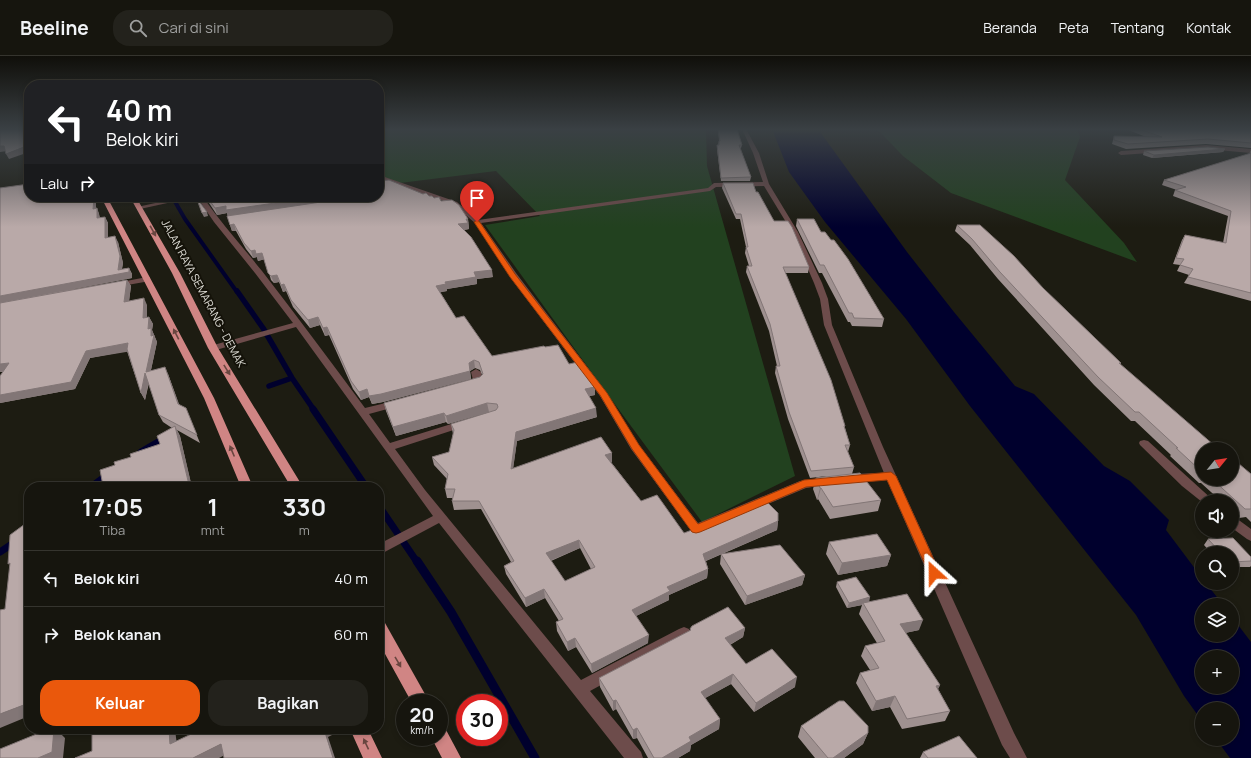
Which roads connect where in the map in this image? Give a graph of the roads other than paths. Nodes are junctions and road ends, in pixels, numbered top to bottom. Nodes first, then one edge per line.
1 (759, 162) edge
2 (384, 179) edge
3 (766, 184) junction
4 (107, 202) edge
5 (136, 202) edge
6 (166, 202) edge
7 (204, 202) edge
8 (140, 207) junction
9 (477, 222) junction
10 (148, 279) junction
11 (110, 287) edge
12 (298, 324) junction
13 (213, 348) junction
14 (476, 372) dead end
15 (463, 386) edge
16 (409, 400) edge
17 (363, 412) junction
18 (478, 419) edge
19 (1144, 443) dead end
20 (388, 447) junction
21 (891, 476) junction
22 (245, 482) edge
23 (294, 482) edge
24 (1199, 494) edge
25 (436, 519) junction
26 (1239, 527) edge
27 (1251, 536) edge
28 (384, 547) edge
29 (684, 633) edge
30 (384, 637) edge
31 (579, 689) junction
32 (416, 694) edge
33 (361, 734) edge
34 (446, 746) edge
35 (373, 758) edge
36 (452, 758) edge
37 (635, 758) edge
38 (1019, 758) edge

1 - 3 street
2 - 9 street
3 - 9 street
3 - 21 street
4 - 10 highway
5 - 8 highway, JALAN RAYA SEMARANG - DEMAK
6 - 8 street
7 - 12 street
8 -> 13 highway, JALAN RAYA SEMARANG - DEMAK
9 - 21 street
10 - 11 street
22 -> 10 highway
12 - 13 street
12 - 17 street
13 -> 23 highway, JALAN RAYA SEMARANG - DEMAK
14 - 15 street
16 - 17 street
17 - 20 street
18 - 20 street
19 - 24 street
20 - 25 street
21 - 38 street
25 - 28 street
25 - 31 street
26 - 27 street
29 - 31 street
30 -> 32 highway
31 - 37 street
35 -> 33 highway
34 - 36 highway

